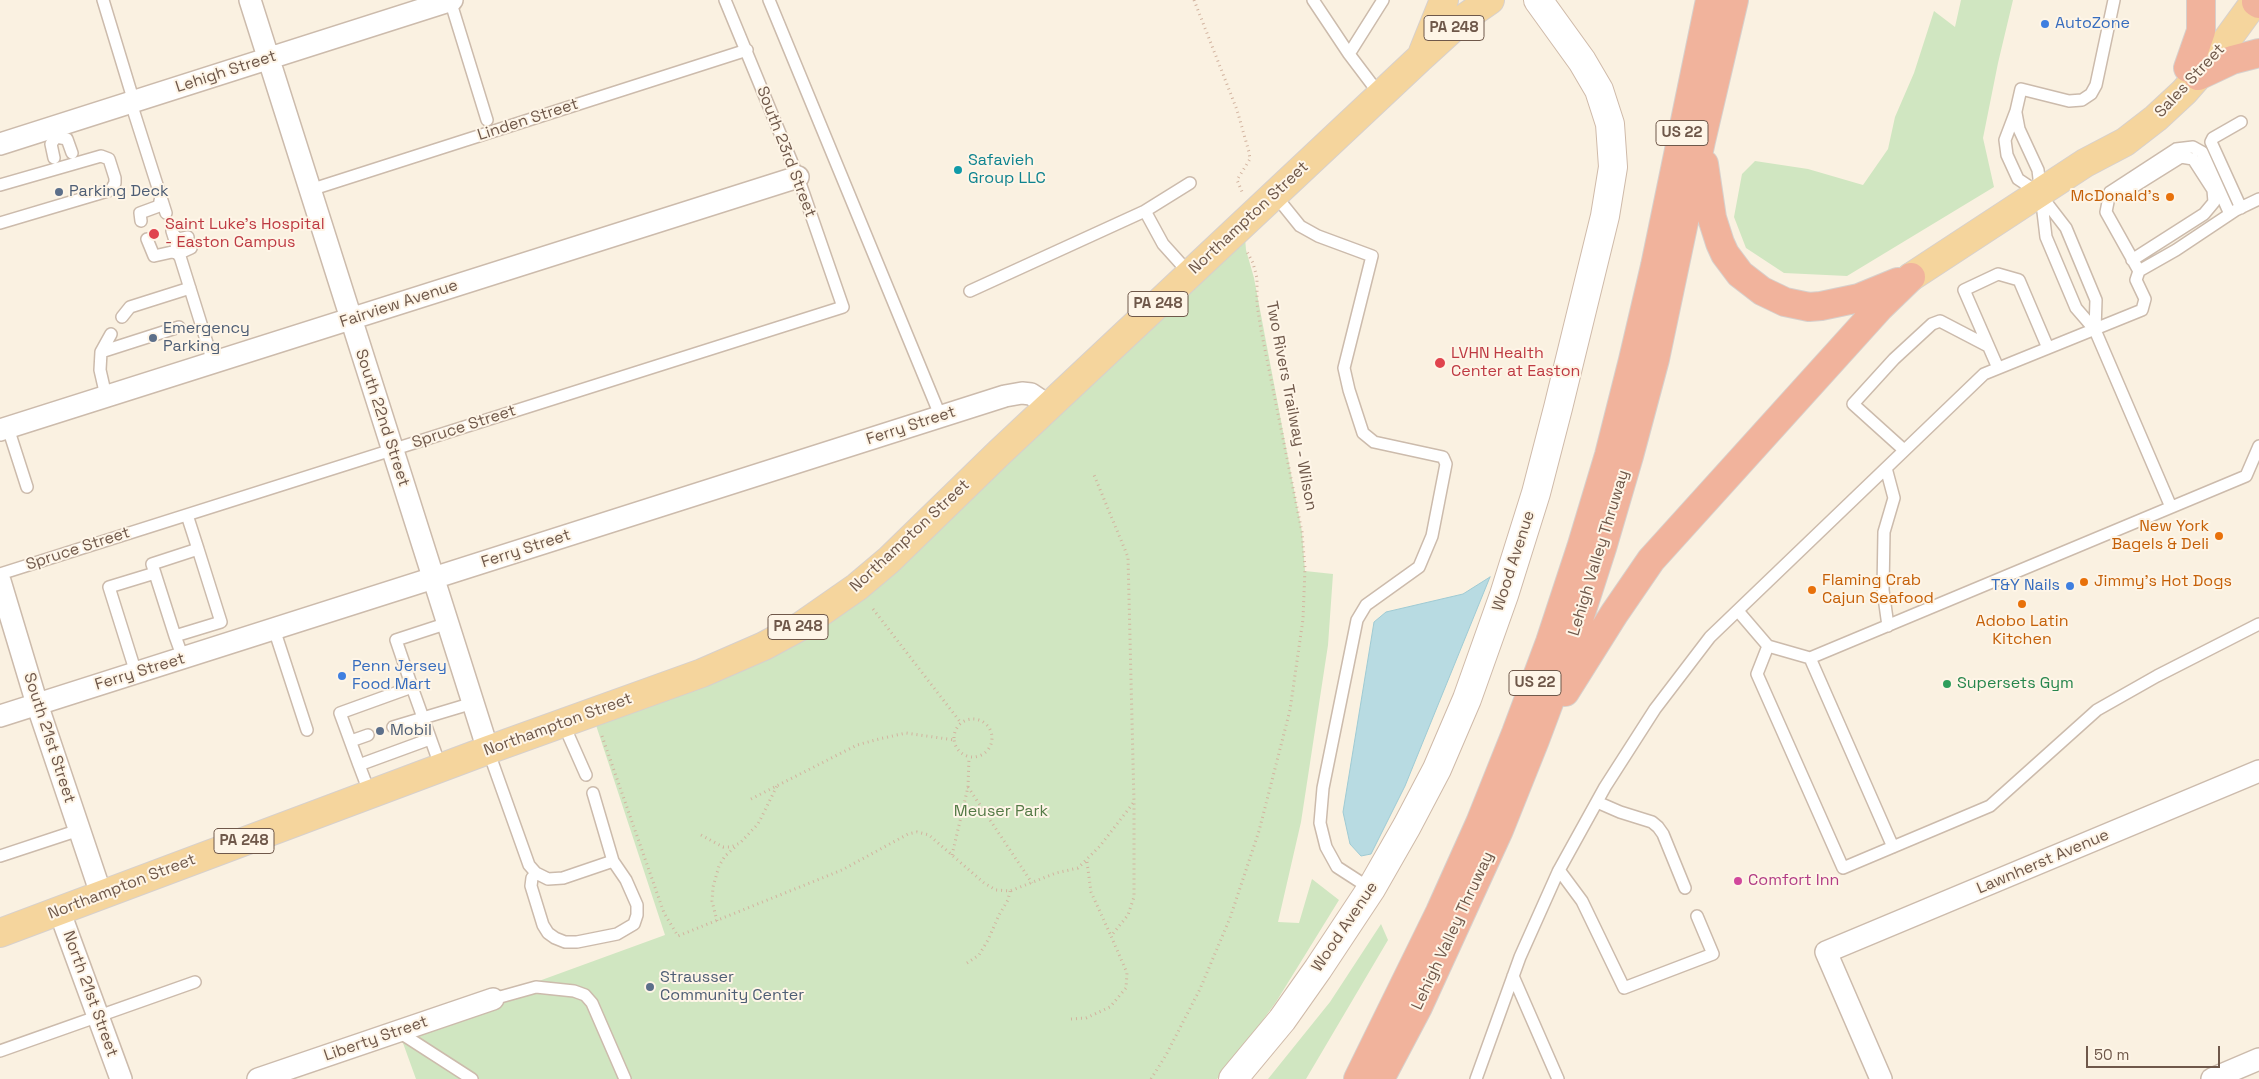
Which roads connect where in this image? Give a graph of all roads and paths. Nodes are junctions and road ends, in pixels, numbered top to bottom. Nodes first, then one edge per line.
1 (103, 0) edge
2 (250, 0) edge
3 (450, 0) edge
4 (725, 0) edge
5 (769, 0) edge
6 (1194, 0) edge
7 (1313, 0) edge
8 (1383, 0) edge
9 (1444, 0) edge
10 (1490, 0) edge
11 (1538, 0) edge
12 (1710, 0) edge
13 (1734, 0) edge
14 (2114, 0) edge
15 (2201, 0) edge
16 (2253, 1) edge
17 (408, 7) edge
18 (747, 50) junction
19 (2259, 53) edge
20 (1349, 54) junction
21 (1420, 58) junction
22 (268, 59) junction
23 (2193, 72) junction
24 (1380, 96) junction
25 (132, 102) junction
26 (2016, 111) junction
27 (487, 120) dead end
28 (2241, 122) dead end
29 (55, 132) junction
30 (1701, 141) junction
31 (0, 144) edge
32 (72, 152) dead end
33 (54, 158) dead end
34 (798, 177) junction
35 (1190, 183) dead end
36 (0, 185) edge
37 (310, 190) junction
38 (2110, 192) junction
39 (1243, 193) dead end
40 (2039, 193) junction
41 (1275, 195) junction
42 (161, 196) junction
43 (2259, 199) edge
44 (2241, 208) junction
45 (1145, 212) junction
46 (166, 213) dead end
47 (2230, 214) junction
48 (141, 221) dead end
49 (0, 223) edge
50 (147, 239) dead end
51 (1246, 250) dead end
52 (180, 257) junction
53 (2132, 260) junction
54 (2139, 271) junction
55 (1190, 274) junction
56 (1911, 276) junction
57 (190, 288) junction
58 (970, 290) dead end
59 (843, 307) joint
60 (122, 317) dead end
61 (351, 319) junction
62 (179, 327) dead end
63 (2096, 330) junction
64 (111, 334) dead end
65 (1988, 346) junction
66 (2048, 348) junction
67 (101, 352) junction
68 (213, 362) junction
69 (1998, 368) junction
70 (106, 396) junction
71 (1049, 406) junction
72 (940, 415) junction
73 (4, 429) edge
74 (2259, 446) edge
75 (392, 450) junction
76 (1904, 450) junction
77 (1886, 468) junction
78 (1094, 475) dead end
79 (27, 487) dead end
80 (2171, 507) junction
81 (187, 515) junction
82 (198, 549) junction
83 (155, 573) junction
84 (0, 574) edge
85 (434, 579) junction
86 (0, 581) edge
87 (873, 609) dead end
88 (1738, 611) junction
89 (448, 623) junction
90 (2259, 624) edge
91 (1888, 626) junction
92 (274, 629) junction
93 (175, 636) junction
94 (1768, 646) junction
95 (183, 658) junction
96 (1810, 658) junction
97 (136, 673) junction
98 (412, 687) junction
99 (473, 703) junction
100 (37, 704) junction
101 (0, 716) edge
102 (422, 717) junction
103 (564, 723) junction
104 (961, 723) junction
105 (393, 727) dead end
106 (307, 730) dead end
107 (368, 736) dead end
108 (602, 736) dead end
109 (430, 739) junction
110 (954, 740) junction
111 (1535, 740) junction
112 (351, 742) junction
113 (488, 750) junction
114 (969, 757) junction
115 (359, 765) junction
116 (441, 768) junction
117 (2259, 771) edge
118 (586, 775) dead end
119 (777, 786) junction
120 (968, 787) junction
121 (593, 793) dead end
122 (370, 794) junction
123 (751, 799) dead end
124 (1134, 802) junction
125 (1597, 802) junction
126 (80, 830) junction
127 (701, 835) dead end
128 (737, 844) junction
129 (1894, 847) junction
130 (952, 855) junction
131 (0, 856) edge
132 (612, 861) junction
133 (1087, 861) junction
134 (1559, 870) junction
135 (536, 874) junction
136 (1032, 883) junction
137 (1685, 888) dead end
138 (1371, 889) junction
139 (1010, 891) junction
140 (101, 894) junction
141 (60, 910) junction
142 (1697, 916) dead end
143 (717, 921) junction
144 (0, 933) edge
145 (1111, 936) junction
146 (967, 963) dead end
147 (1513, 976) junction
148 (195, 982) dead end
149 (493, 999) joint
150 (97, 1017) junction
151 (1071, 1019) dead end
152 (399, 1032) junction
153 (0, 1051) edge
154 (2259, 1059) edge
155 (121, 1079) edge
156 (258, 1079) edge
157 (472, 1079) edge
158 (625, 1079) edge
159 (1151, 1079) edge
160 (1233, 1079) edge
161 (1358, 1079) edge
162 (1380, 1079) edge
163 (1476, 1079) edge
164 (1558, 1079) edge
165 (1881, 1079) edge
166 (2212, 1079) edge

1 - 25 lane
2 - 22 street, South 22nd Street
3 - 17 street, Lehigh Street
3 - 27 lane
4 - 18 lane, South 23rd Street
5 - 72 lane
6 - 39 path
7 - 20 lane
8 - 20 lane
9 - 21 main road
10 - 21 main road, Northampton Street / PA 248
11 - 138 main road, Wood Avenue
12 - 161 highway, Lehigh Valley Thruway / US 22
13 - 30 highway, Lehigh Valley Thruway / US 22
14 - 26 lane
15 - 23 highway
16 - 23 main road, Sales Street
17 - 22 street, Lehigh Street
18 - 34 lane, South 23rd Street
18 - 37 lane, Linden Street
19 - 23 highway
20 - 24 lane
21 - 24 main road, Northampton Street / PA 248
22 - 25 street, Lehigh Street
22 - 37 street, South 22nd Street
23 - 40 main road, Sales Street
24 - 41 main road, Northampton Street / PA 248
25 - 29 street, Lehigh Street
25 - 42 lane
26 - 40 lane
26 - 40 lane
28 - 44 lane
29 - 31 street, Lehigh Street
29 - 32 lane
29 - 33 lane
30 - 56 highway
30 - 111 highway, Lehigh Valley Thruway / US 22
34 - 59 lane, South 23rd Street
34 - 61 street, Fairview Avenue
35 - 45 lane
36 - 49 lane
37 - 61 street, South 22nd Street
38 - 47 lane
38 - 53 lane
38 - 53 lane
40 - 56 main road, Sales Street
40 - 63 lane
40 - 63 lane
41 - 55 main road, Northampton Street / PA 248
41 - 138 lane
42 - 46 lane
42 - 48 lane
43 - 44 lane
44 - 47 lane
45 - 55 lane
45 - 58 lane
47 - 54 lane
50 - 52 lane
51 - 159 path, Two Rivers Trailway - Wilson
52 - 52 lane
52 - 57 lane
53 - 54 lane
54 - 63 lane
55 - 71 main road, Northampton Street / PA 248
56 - 111 highway
57 - 60 lane
57 - 68 lane
59 - 75 lane, Spruce Street
61 - 68 street, Fairview Avenue
61 - 75 street, South 22nd Street
62 - 67 lane
63 - 66 lane
63 - 80 lane
64 - 67 lane
65 - 66 lane
65 - 69 lane
65 - 76 lane
66 - 69 lane
67 - 70 lane
68 - 70 street, Fairview Avenue
69 - 76 lane
70 - 73 street, Fairview Avenue
71 - 72 street, Ferry Street
71 - 103 main road, Northampton Street / PA 248
72 - 85 street, Ferry Street
73 - 79 lane
74 - 80 lane
75 - 81 lane, Spruce Street
75 - 85 street, South 22nd Street
76 - 77 lane
77 - 88 lane
77 - 91 lane
78 - 124 path
80 - 91 lane
81 - 82 lane
81 - 84 lane, Spruce Street
82 - 83 lane
82 - 93 lane
83 - 93 lane
83 - 97 lane
85 - 89 street, South 22nd Street
85 - 92 street, Ferry Street
86 - 100 street, South 21st Street
87 - 104 path
88 - 94 lane
88 - 125 lane
89 - 98 lane
89 - 99 street, South 22nd Street
90 - 129 lane
91 - 96 lane
92 - 95 street, Ferry Street
92 - 106 lane
93 - 95 lane
94 - 96 lane
94 - 129 lane
95 - 97 street, Ferry Street
96 - 129 lane
97 - 100 street, Ferry Street
98 - 102 lane
98 - 112 lane
99 - 102 lane
99 - 113 street, South 22nd Street
100 - 101 street, Ferry Street
100 - 126 street, South 21st Street
102 - 105 lane
102 - 109 lane
103 - 113 main road, Northampton Street / PA 248
103 - 118 lane
104 - 110 path
104 - 114 path
107 - 112 lane
108 - 143 path
109 - 115 lane
109 - 116 lane
110 - 114 path
110 - 119 path
111 - 162 highway, Lehigh Valley Thruway / US 22
112 - 115 lane
113 - 116 main road, Northampton Street / PA 248
113 - 135 lane
114 - 120 path
115 - 122 lane
116 - 122 main road, Northampton Street / PA 248
117 - 165 street, Lawnherst Avenue
119 - 123 path
119 - 128 path
120 - 130 path
120 - 136 path
121 - 132 lane
122 - 140 main road, Northampton Street / PA 248
124 - 133 path
124 - 145 path
125 - 134 lane
125 - 137 lane
126 - 131 lane
126 - 140 street, South 21st Street
127 - 128 path
128 - 143 path
130 - 139 path
130 - 143 path
132 - 135 lane
132 - 135 lane
133 - 136 path
133 - 145 path
134 - 142 lane
134 - 147 lane
136 - 139 path
138 - 160 main road, Wood Avenue
139 - 146 path
140 - 141 main road, Northampton Street / PA 248
141 - 144 main road, Northampton Street / PA 248
141 - 150 street, North 21st Street
145 - 151 path
147 - 163 lane
147 - 164 lane
148 - 150 lane
149 - 152 street, Liberty Street
149 - 158 lane
150 - 153 lane
150 - 155 street, North 21st Street
152 - 156 street, Liberty Street
152 - 157 lane
154 - 166 street

